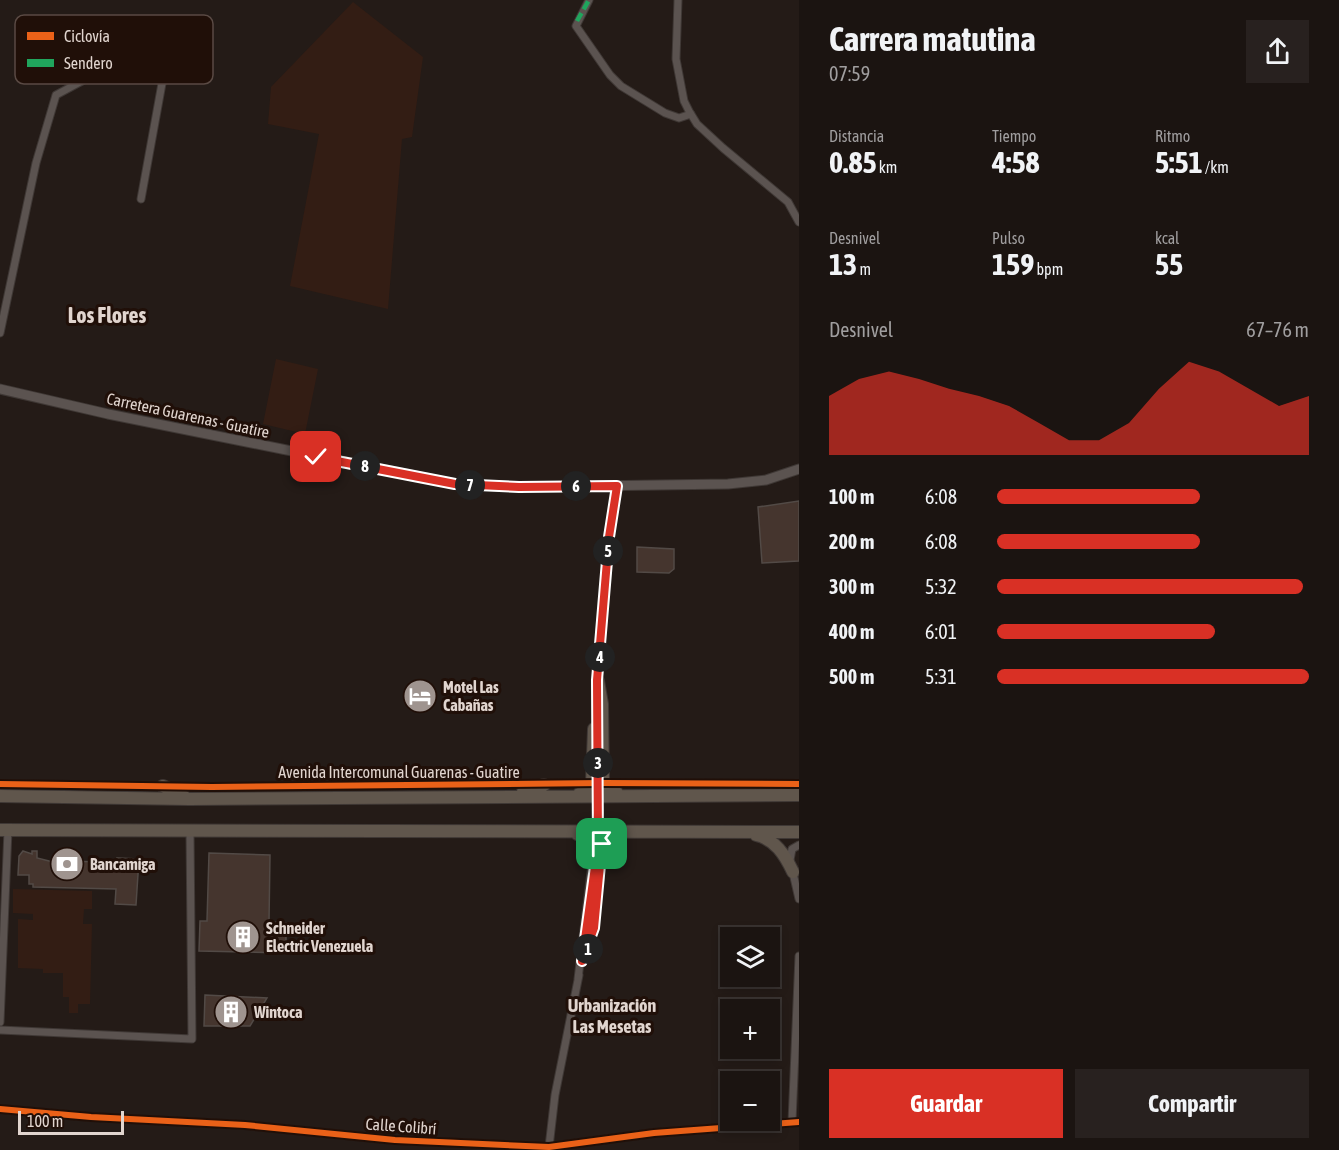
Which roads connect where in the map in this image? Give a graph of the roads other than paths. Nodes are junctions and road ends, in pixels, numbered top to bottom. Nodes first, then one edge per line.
1 (589, 0) edge
2 (678, 0) edge
3 (75, 84) edge
4 (162, 84) edge
5 (691, 114) junction
6 (141, 199) dead end
7 (799, 222) edge
8 (0, 333) edge
9 (0, 389) edge
10 (799, 469) edge
11 (617, 486) junction
12 (597, 680) junction
13 (597, 783) junction
14 (0, 784) edge
15 (799, 784) edge
16 (544, 785) junction
17 (163, 786) junction
18 (626, 794) junction
19 (579, 795) junction
20 (799, 795) edge
21 (0, 796) edge
22 (514, 796) junction
23 (189, 799) junction
24 (4, 830) edge
25 (639, 830) junction
26 (555, 831) junction
27 (190, 832) junction
28 (737, 832) junction
29 (799, 832) edge
30 (799, 845) edge
31 (598, 849) junction
32 (793, 872) junction
33 (799, 899) edge
34 (799, 956) edge
35 (582, 961) junction
36 (578, 979) junction
37 (0, 1022) edge
38 (0, 1030) edge
39 (0, 1109) edge
40 (795, 1122) edge
41 (549, 1148) junction

1 - 5 street
2 - 5 street
3 - 8 street
4 - 6 street
5 - 7 street
9 - 11 main road, Carretera Guarenas - Guatire
10 - 11 main road, Carretera Guarenas - Guatire
11 - 12 street
12 - 13 highway
12 - 35 street, bridge
13 - 15 street, Avenida Intercomunal Guarenas - Guatire
13 - 16 street, Avenida Intercomunal Guarenas - Guatire
13 - 18 highway
13 - 19 highway
14 - 17 street, Avenida Intercomunal Guarenas - Guatire
16 - 17 street, Avenida Intercomunal Guarenas - Guatire
16 - 22 highway
17 - 23 highway
18 - 19 highway, Avenida Intercomunal Guarenas - Guatire
18 - 20 highway, Avenida Intercomunal Guarenas - Guatire
19 - 22 highway, Avenida Intercomunal Guarenas - Guatire
21 - 23 highway, Avenida Intercomunal Guarenas - Guatire
22 - 23 highway, Avenida Intercomunal Guarenas - Guatire
24 - 27 highway
24 - 37 street
25 - 26 highway
25 - 28 highway
25 - 31 highway
26 - 27 highway
26 - 31 highway
27 - 38 street
28 - 29 highway
28 - 32 highway
30 - 32 street
31 - 35 street
31 - 36 street
32 - 33 street
34 - 40 street
35 - 36 street
36 - 41 street
39 - 41 street, Calle Colibrí
40 - 41 street, Calle Colibrí

